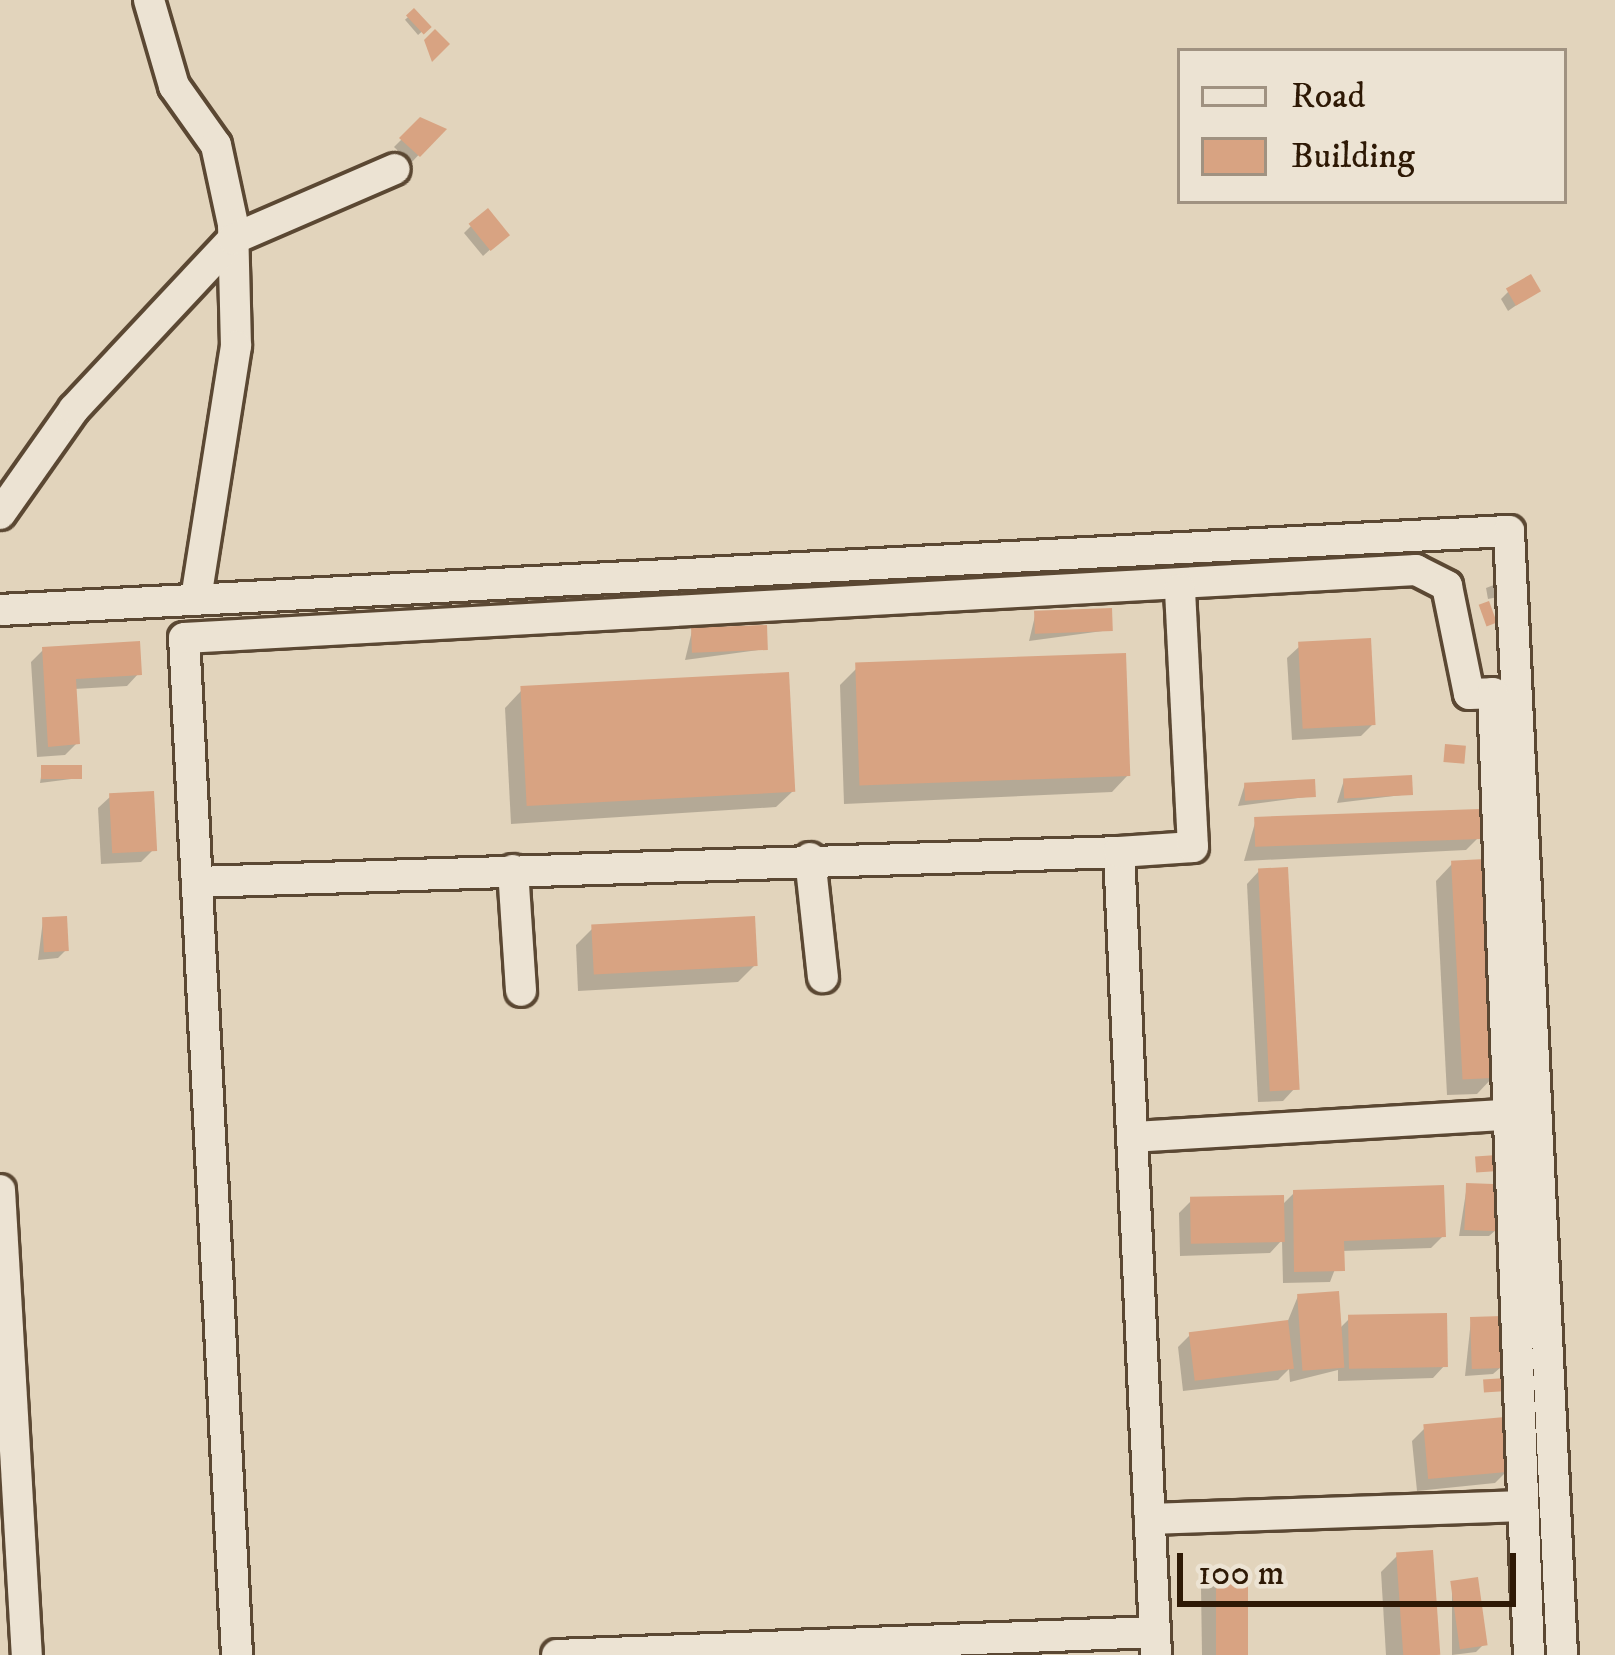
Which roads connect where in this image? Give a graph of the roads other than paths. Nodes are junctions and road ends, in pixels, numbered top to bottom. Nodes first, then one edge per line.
1 (149, 0) edge
2 (394, 169) dead end
3 (233, 239) junction
4 (0, 514) edge
5 (1180, 589) junction
6 (196, 599) junction
7 (0, 610) edge
8 (1119, 852) junction
9 (811, 858) junction
10 (514, 870) junction
11 (197, 882) junction
12 (823, 977) dead end
13 (521, 991) dead end
14 (1508, 1115) junction
15 (1133, 1136) junction
16 (0, 1190) edge
17 (1523, 1506) junction
18 (1150, 1520) junction
19 (1156, 1643) edge
20 (686, 1653) edge
21 (27, 1655) edge
22 (237, 1655) edge
23 (556, 1655) edge
24 (1529, 1655) edge
25 (1562, 1655) edge

1 - 3 street
2 - 3 street
3 - 4 street
3 - 6 street
5 - 8 street
5 - 11 street
5 - 14 street
6 - 7 street
6 - 25 street
8 - 9 street
8 - 15 street
9 - 10 street
9 - 12 street
10 - 11 street
10 - 13 street
11 - 22 street
14 - 15 street
14 - 17 street
15 - 18 street
16 - 21 street
17 - 18 street
17 - 24 street
18 - 19 street
19 - 20 street
20 - 23 street

